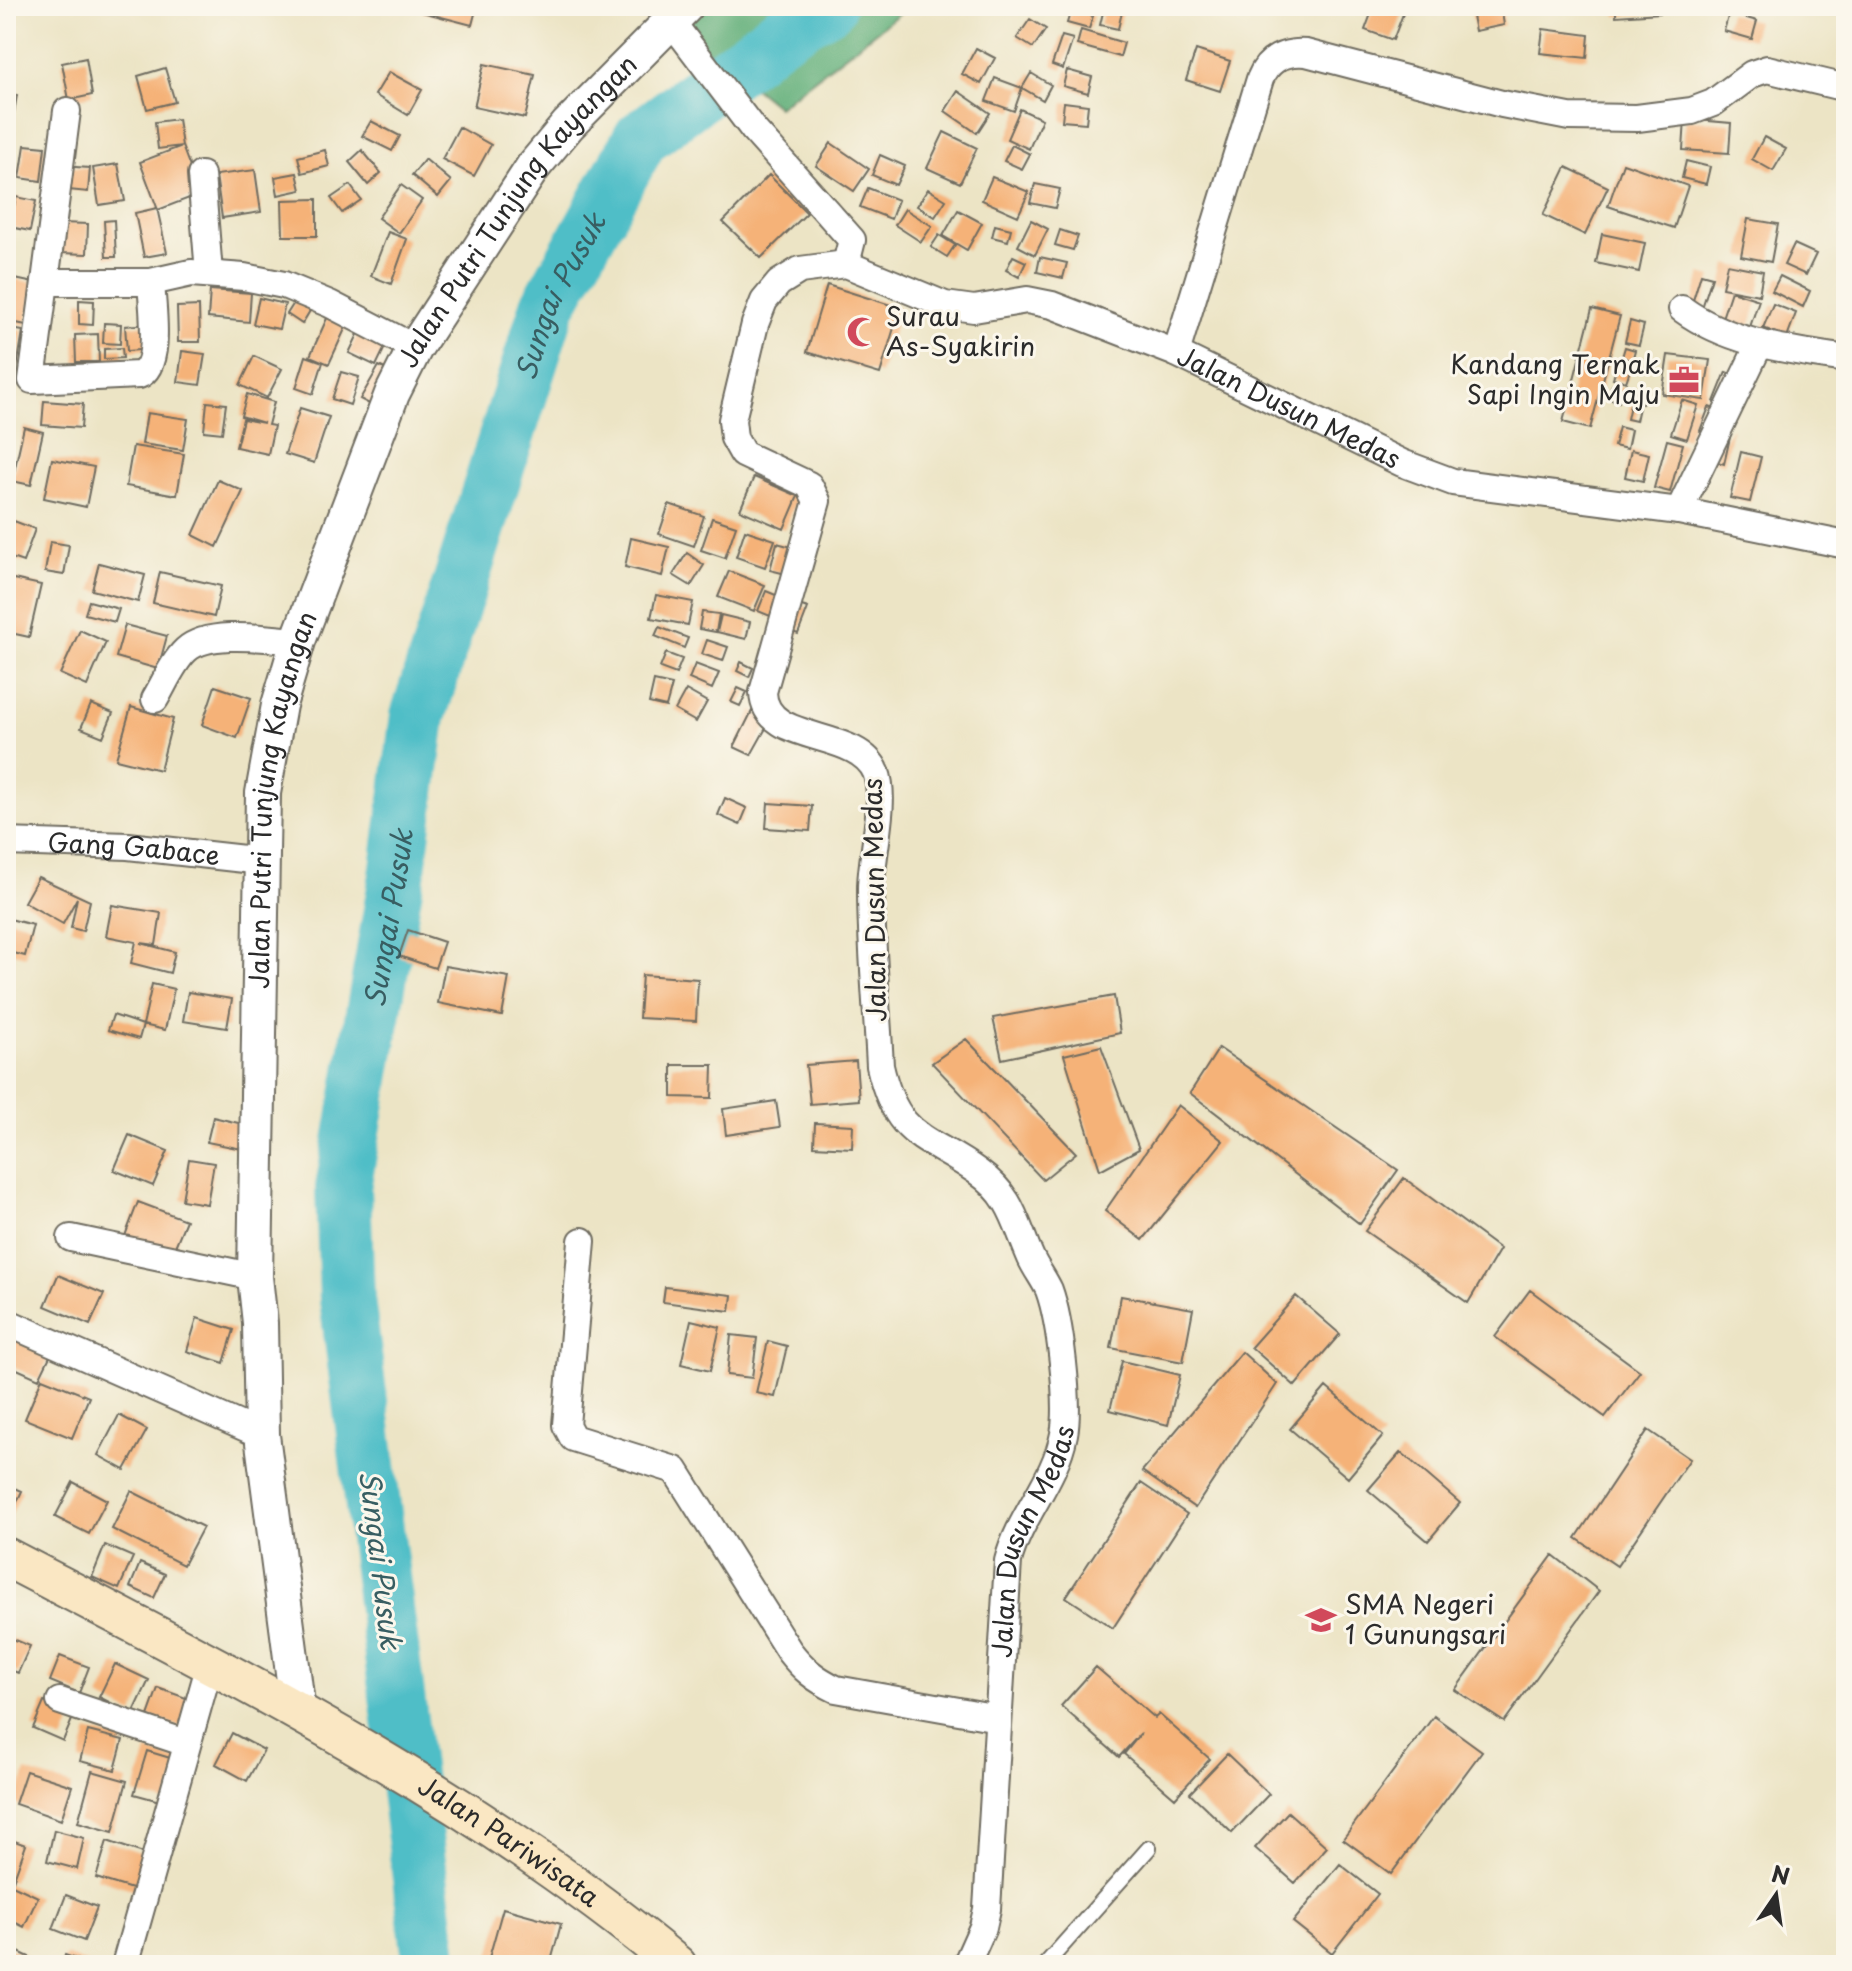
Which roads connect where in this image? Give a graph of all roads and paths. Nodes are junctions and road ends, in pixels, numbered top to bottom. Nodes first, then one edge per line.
1 (681, 21) edge
2 (1846, 88) edge
3 (67, 111) dead end
4 (201, 175) dead end
5 (846, 264) junction
6 (209, 273) junction
7 (45, 282) junction
8 (151, 282) junction
9 (1682, 309) dead end
10 (1760, 343) junction
11 (415, 348) junction
12 (1176, 353) junction
13 (1846, 359) edge
14 (1679, 511) junction
15 (1846, 545) edge
16 (298, 641) junction
17 (155, 699) dead end
18 (6, 842) edge
19 (262, 861) junction
20 (71, 1238) dead end
21 (582, 1241) dead end
22 (255, 1277) junction
23 (6, 1322) edge
24 (262, 1435) junction
25 (6, 1557) edge
26 (210, 1664) junction
27 (60, 1701) dead end
28 (298, 1711) junction
29 (998, 1718) junction
30 (186, 1743) junction
31 (1149, 1848) dead end
32 (125, 1965) edge
33 (677, 1965) edge
34 (966, 1965) edge
35 (1045, 1965) edge

1 - 5 street
1 - 11 street, Jalan Putri Tunjung Kayangan
2 - 12 street
3 - 7 street
4 - 6 street
5 - 12 street, Jalan Dusun Medas
5 - 29 street, Jalan Dusun Medas
6 - 8 street
6 - 11 street
7 - 8 street
7 - 8 street
9 - 10 street
10 - 13 street
10 - 14 street
11 - 16 street, Jalan Putri Tunjung Kayangan
12 - 14 street, Jalan Dusun Medas
14 - 15 street, Jalan Dusun Medas
16 - 17 street
16 - 19 street, Jalan Putri Tunjung Kayangan
18 - 19 street, Gang Gabace
19 - 22 street, Jalan Putri Tunjung Kayangan
20 - 22 street
21 - 29 street
22 - 24 street, Jalan Putri Tunjung Kayangan
23 - 24 street
24 - 28 street, Jalan Putri Tunjung Kayangan
25 - 26 main road, Jalan Pariwisata
26 - 28 main road, Jalan Pariwisata
26 - 30 street
27 - 30 street
28 - 33 main road, Jalan Pariwisata
29 - 34 street, Jalan Dusun Medas
30 - 32 street
31 - 35 lane

